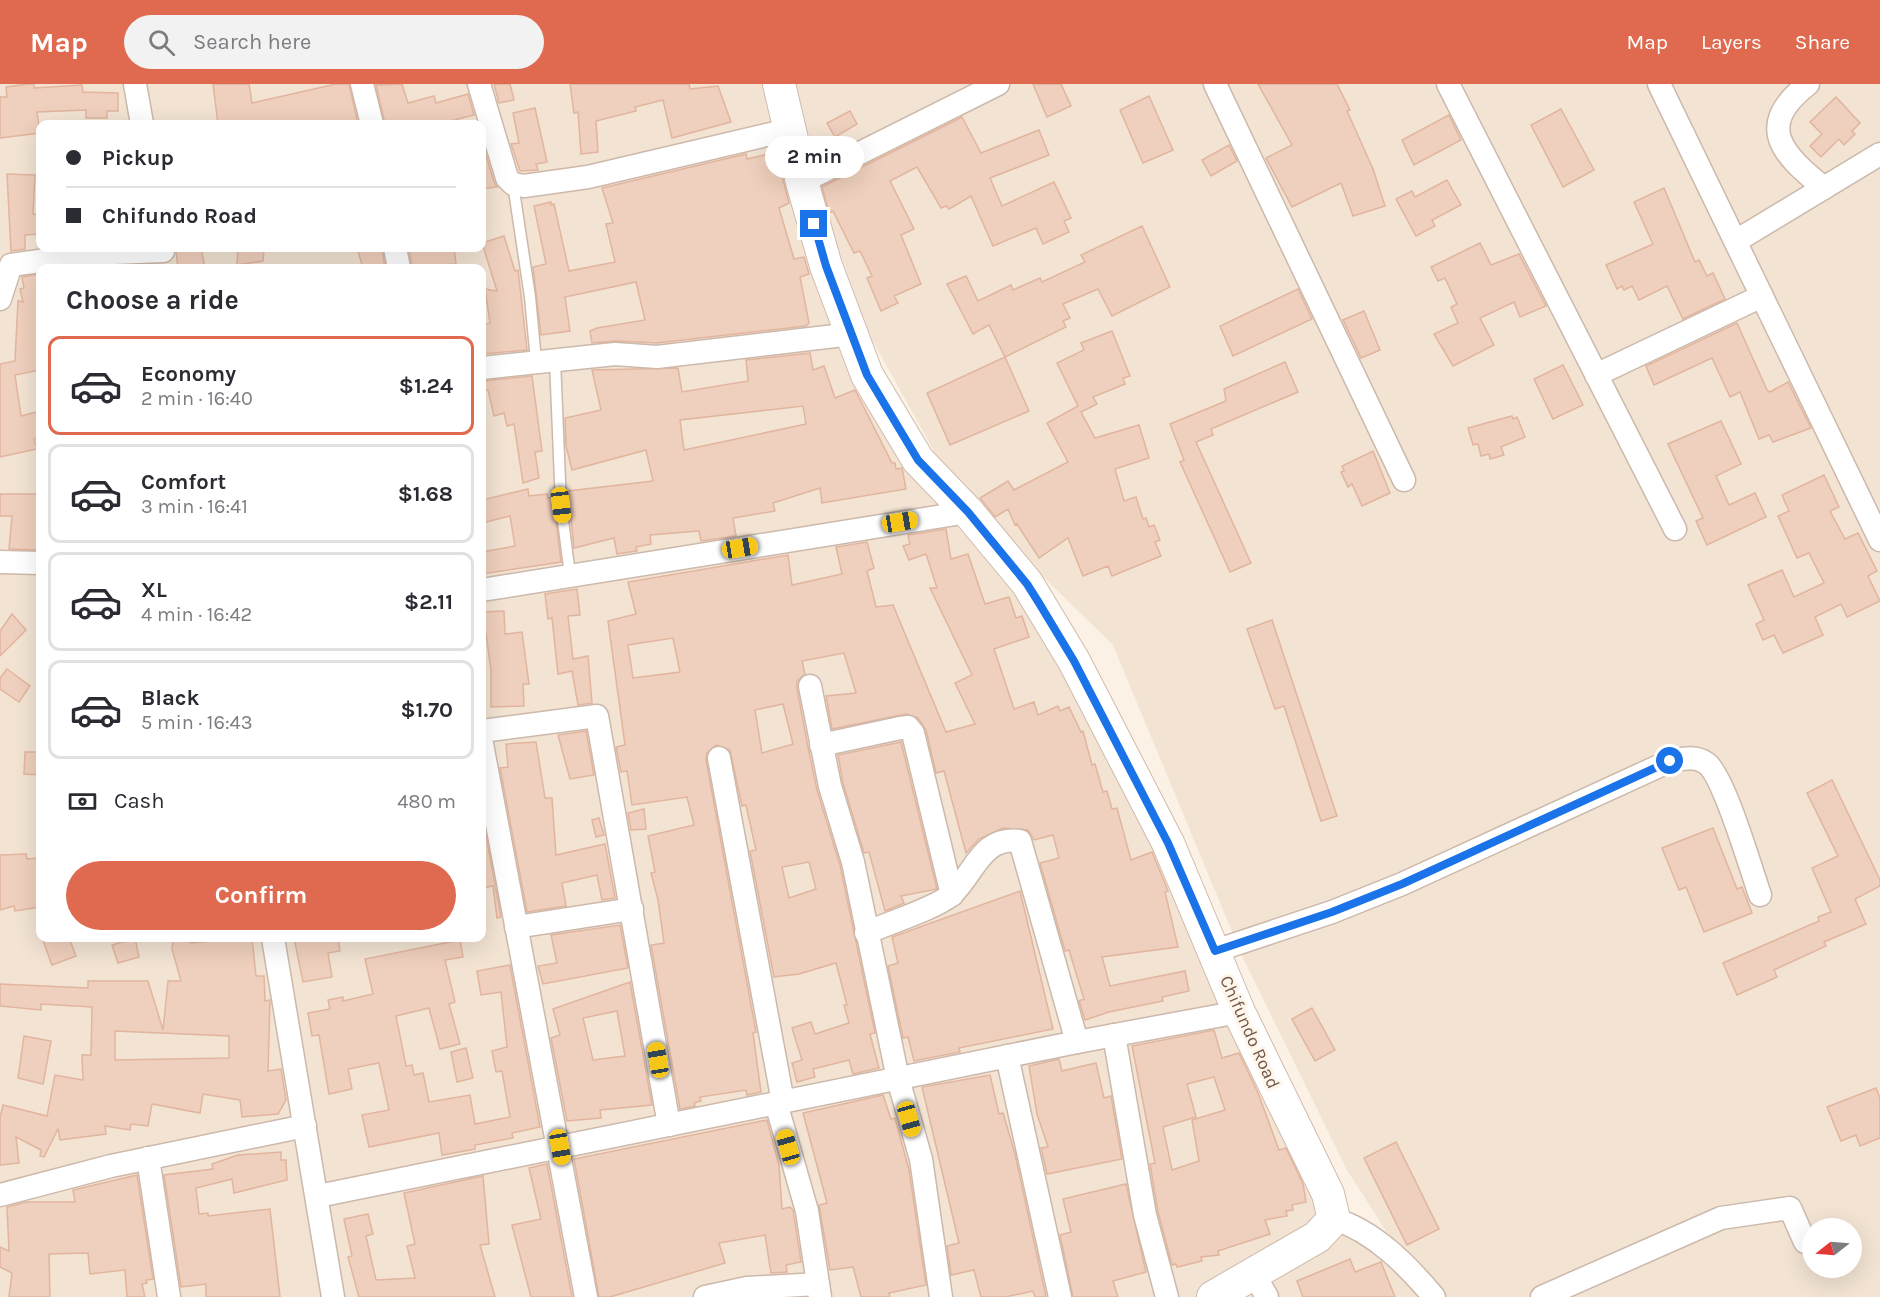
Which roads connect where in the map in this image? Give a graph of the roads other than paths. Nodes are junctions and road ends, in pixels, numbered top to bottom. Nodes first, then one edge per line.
1 (135, 84) edge
2 (362, 84) edge
3 (479, 84) edge
4 (779, 84) edge
5 (998, 84) edge
6 (1215, 84) edge
7 (1448, 84) edge
8 (1659, 84) edge
9 (1808, 84) edge
10 (141, 120) edge
11 (371, 120) edge
12 (792, 129) junction
13 (1880, 154) edge
14 (802, 182) junction
15 (513, 184) junction
16 (1824, 188) junction
17 (1736, 241) junction
18 (163, 256) edge
19 (6, 264) edge
20 (1762, 296) junction
21 (0, 299) edge
22 (852, 334) junction
23 (545, 360) junction
24 (486, 367) edge
25 (1596, 375) junction
26 (1404, 480) dead end
27 (968, 512) junction
28 (1675, 528) dead end
29 (1880, 540) edge
30 (0, 562) edge
31 (36, 563) edge
32 (570, 576) junction
33 (486, 589) edge
34 (810, 686) dead end
35 (486, 730) edge
36 (821, 745) junction
37 (719, 758) dead end
38 (486, 766) edge
39 (952, 895) junction
40 (1760, 895) dead end
41 (632, 909) junction
42 (516, 927) junction
43 (866, 933) junction
44 (274, 942) edge
45 (1215, 951) junction
46 (1239, 1012) junction
47 (1114, 1035) junction
48 (1077, 1042) junction
49 (1007, 1056) junction
50 (898, 1079) junction
51 (779, 1103) junction
52 (669, 1125) junction
53 (305, 1126) junction
54 (560, 1147) junction
55 (148, 1158) junction
56 (0, 1195) edge
57 (318, 1196) junction
58 (1334, 1219) junction
59 (1802, 1235) edge
60 (1261, 1286) edge
61 (819, 1290) edge
62 (169, 1297) edge
63 (333, 1297) edge
64 (586, 1297) edge
65 (705, 1297) edge
66 (941, 1297) edge
67 (1060, 1297) edge
68 (1167, 1297) edge
69 (1213, 1297) edge
70 (1434, 1297) edge
71 (1542, 1297) edge

1 - 10 street
2 - 11 street
3 - 15 street
4 - 12 street, Chifundo Road
5 - 14 street
6 - 26 street
7 - 25 street
8 - 17 street
9 - 16 street
12 - 14 street, Chifundo Road
12 - 15 street
13 - 16 street
14 - 22 street, Chifundo Road
15 - 23 lane
16 - 17 street
17 - 20 street
18 - 19 street
19 - 21 street
20 - 25 street
20 - 29 street
22 - 23 street
22 - 27 street, Chifundo Road
23 - 24 street
23 - 32 lane
25 - 28 street
27 - 32 street
27 - 45 street, Chifundo Road
30 - 31 street
32 - 33 street
34 - 36 street
35 - 41 street
36 - 39 street
36 - 43 street
37 - 51 street
38 - 42 street
39 - 43 street
39 - 48 street
40 - 45 street
41 - 42 street
41 - 52 street
42 - 54 street
43 - 50 street
44 - 53 street
45 - 46 street, Chifundo Road
46 - 47 street
46 - 58 street, Chifundo Road
47 - 48 street
47 - 68 street
48 - 49 street
49 - 50 street
49 - 67 street
50 - 51 street
50 - 66 street
51 - 52 street
51 - 61 street
52 - 54 street
53 - 55 street
53 - 57 street
54 - 57 street
54 - 64 street
55 - 56 street
55 - 62 street
57 - 63 street
58 - 60 street
58 - 70 street
59 - 71 street
60 - 69 street
61 - 65 street

